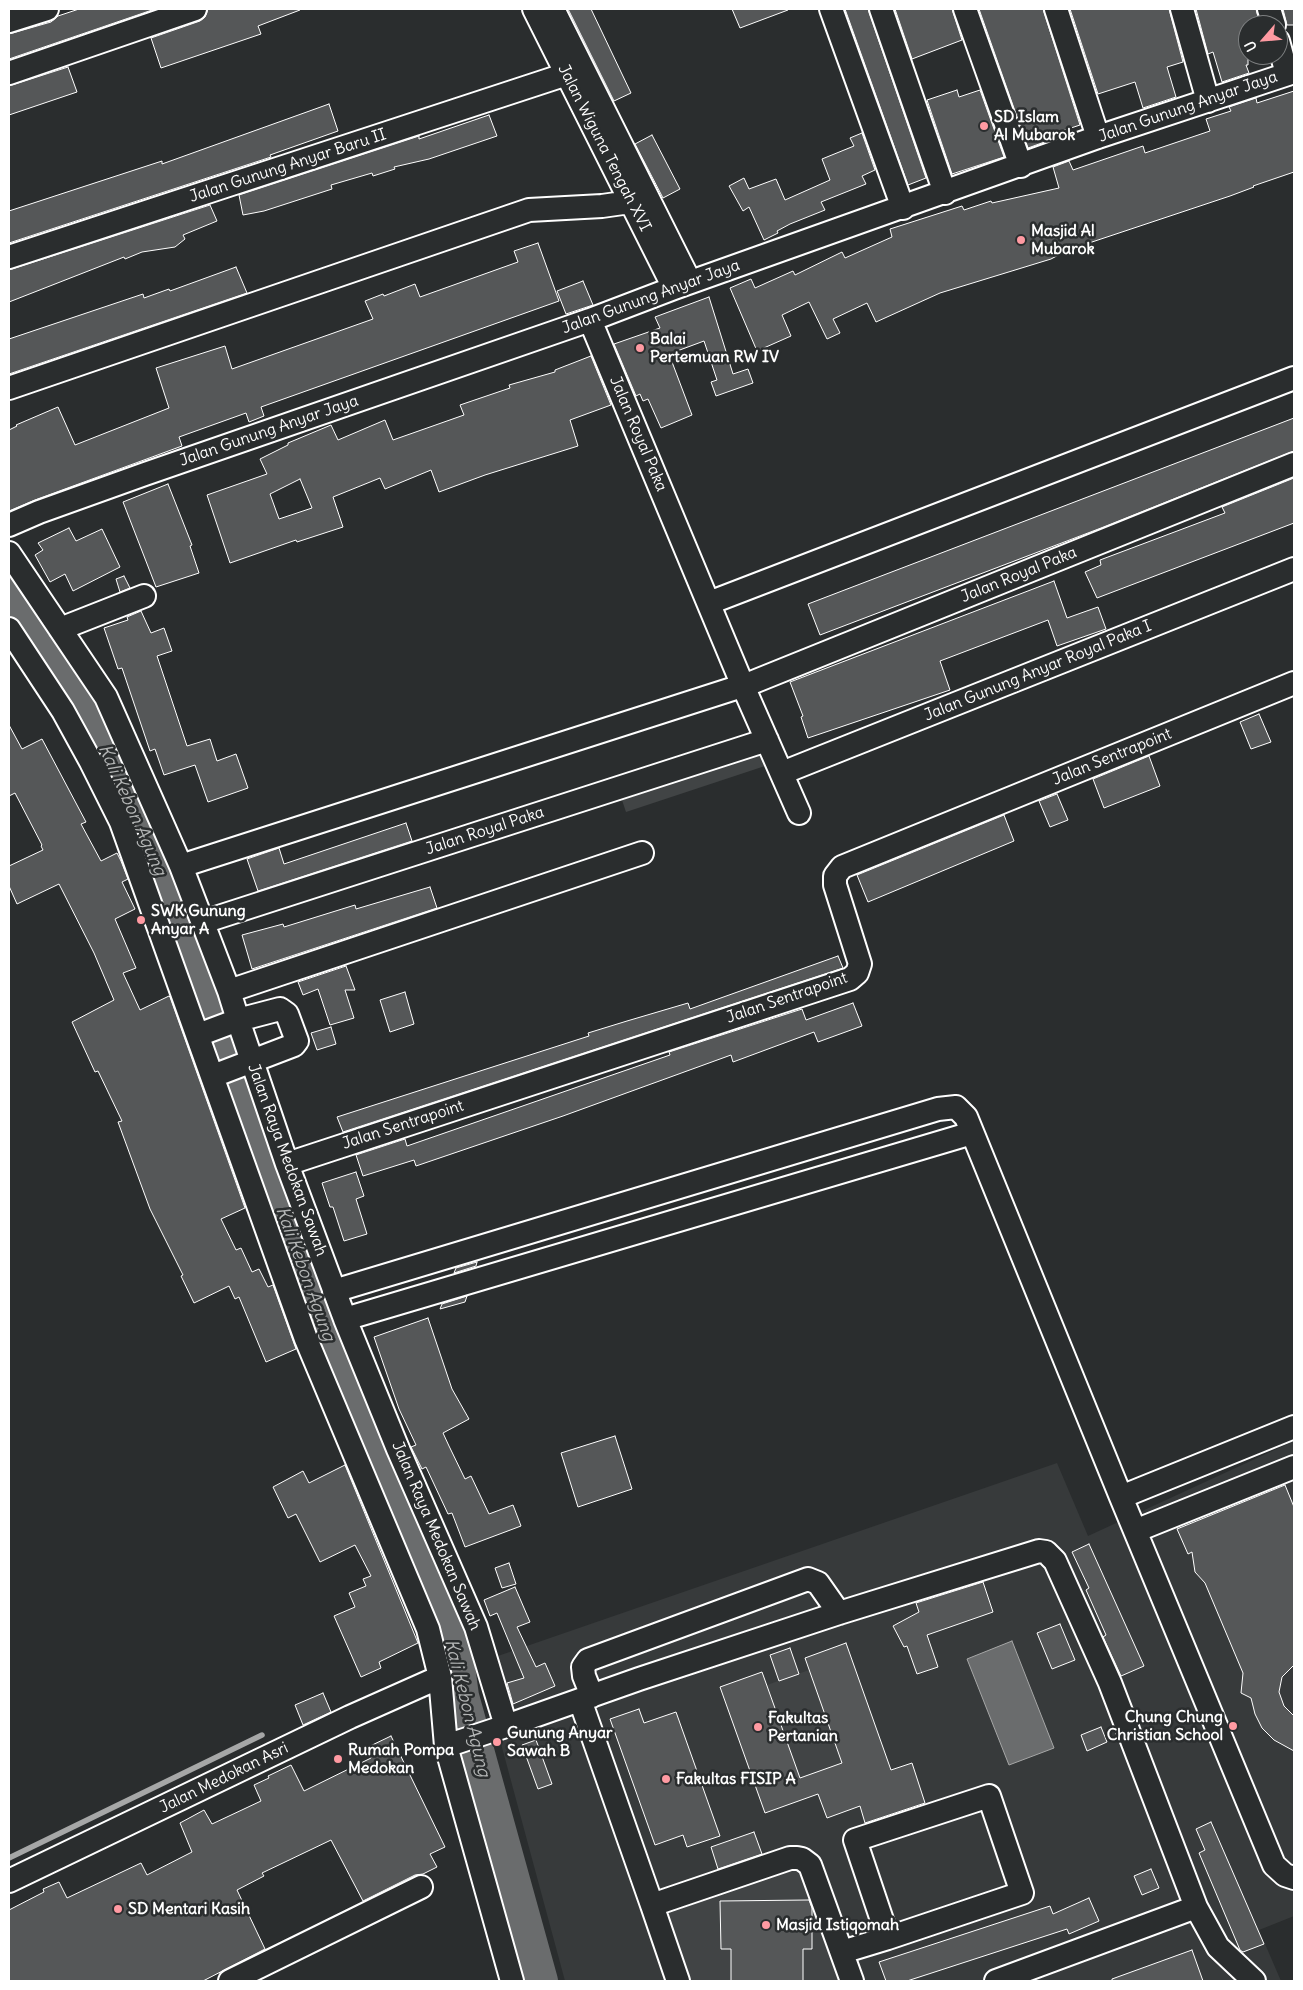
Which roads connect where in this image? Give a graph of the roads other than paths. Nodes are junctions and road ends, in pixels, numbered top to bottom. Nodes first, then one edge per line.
1 (47, 9) edge
2 (195, 9) edge
3 (534, 9) edge
4 (553, 9) edge
5 (831, 9) edge
6 (881, 9) edge
7 (965, 9) edge
8 (1056, 9) edge
9 (1182, 9) edge
10 (9, 21) edge
11 (9, 73) edge
12 (1290, 73) edge
13 (567, 74) junction
14 (1208, 102) junction
15 (1098, 137) junction
16 (1021, 166) junction
17 (945, 193) junction
18 (630, 202) junction
19 (903, 208) junction
20 (9, 257) edge
21 (682, 285) junction
22 (590, 320) junction
23 (1294, 378) edge
24 (9, 388) edge
25 (1294, 464) edge
26 (9, 525) edge
27 (9, 553) edge
28 (1294, 569) edge
29 (144, 596) dead end
30 (709, 603) junction
31 (9, 629) edge
32 (60, 629) junction
33 (1294, 683) edge
34 (743, 686) junction
35 (767, 740) junction
36 (782, 773) junction
37 (799, 813) dead end
38 (642, 853) dead end
39 (181, 866) junction
40 (203, 922) junction
41 (229, 991) junction
42 (234, 1022) junction
43 (200, 1034) junction
44 (248, 1063) junction
45 (217, 1074) junction
46 (972, 1132) junction
47 (287, 1164) junction
48 (334, 1291) junction
49 (345, 1319) junction
50 (1294, 1427) edge
51 (1294, 1467) edge
52 (1120, 1497) junction
53 (1135, 1531) junction
54 (839, 1613) junction
55 (440, 1677) junction
56 (586, 1698) junction
57 (500, 1728) junction
58 (453, 1744) junction
59 (1294, 1878) edge
60 (9, 1881) edge
61 (421, 1888) dead end
62 (652, 1905) junction
63 (1196, 1907) junction
64 (888, 1938) junction
65 (842, 1952) junction
66 (230, 1981) edge
67 (512, 1981) edge
68 (678, 1981) edge
69 (852, 1981) edge
70 (996, 1981) edge
71 (1254, 1981) edge

1 - 10 street
2 - 11 street
3 - 13 street, Jalan Wiguna Tengah XVI
4 - 21 street
5 - 19 street
6 - 17 street
7 - 16 street
8 - 15 street
9 - 14 street
12 - 14 street, Jalan Gunung Anyar Jaya
13 - 18 street, Jalan Wiguna Tengah XVI
13 - 20 street, Jalan Gunung Anyar Baru II
14 - 15 street, Jalan Gunung Anyar Jaya
15 - 16 street, Jalan Gunung Anyar Jaya
16 - 17 street, Jalan Gunung Anyar Jaya
17 - 19 street, Jalan Gunung Anyar Jaya
18 - 21 street, Jalan Wiguna Tengah XVI
18 - 24 street
19 - 21 street, Jalan Gunung Anyar Jaya
21 - 22 street, Jalan Gunung Anyar Jaya
22 - 26 street, Jalan Gunung Anyar Jaya
22 - 30 street, Jalan Royal Paka
23 - 30 street
25 - 34 street, Jalan Royal Paka
27 - 32 street, Jalan Raya Medokan Sawah
28 - 36 street, Jalan Gunung Anyar Royal Paka I
29 - 32 street
30 - 34 street, Jalan Royal Paka
31 - 43 street
32 - 39 street, Jalan Raya Medokan Sawah
33 - 47 street, Jalan Sentrapoint
34 - 35 street, Jalan Royal Paka
34 - 39 street, Jalan Royal Paka
35 - 36 street, Jalan Royal Paka
35 - 40 street, Jalan Royal Paka
36 - 37 street, Jalan Royal Paka
38 - 41 street
39 - 40 street, Jalan Raya Medokan Sawah
40 - 41 street, Jalan Raya Medokan Sawah
41 - 42 street, Jalan Raya Medokan Sawah
42 - 43 street
42 - 44 street, Jalan Raya Medokan Sawah
42 - 44 street
43 - 45 street
44 - 45 street
44 - 47 street, Jalan Raya Medokan Sawah
45 - 55 street
46 - 48 street
46 - 49 street
46 - 52 street
47 - 48 street, Jalan Raya Medokan Sawah
48 - 49 street, Jalan Raya Medokan Sawah
49 - 57 street, Jalan Raya Medokan Sawah
50 - 52 street
51 - 53 street
52 - 53 street
53 - 59 street
54 - 56 street
54 - 56 street
54 - 63 street
55 - 58 street
55 - 60 street, Jalan Medokan Asri
56 - 57 street
56 - 62 street
57 - 58 street
58 - 67 street
61 - 66 street
62 - 65 street
62 - 68 street
63 - 70 street
63 - 71 street
64 - 64 street
64 - 65 street
65 - 69 street

